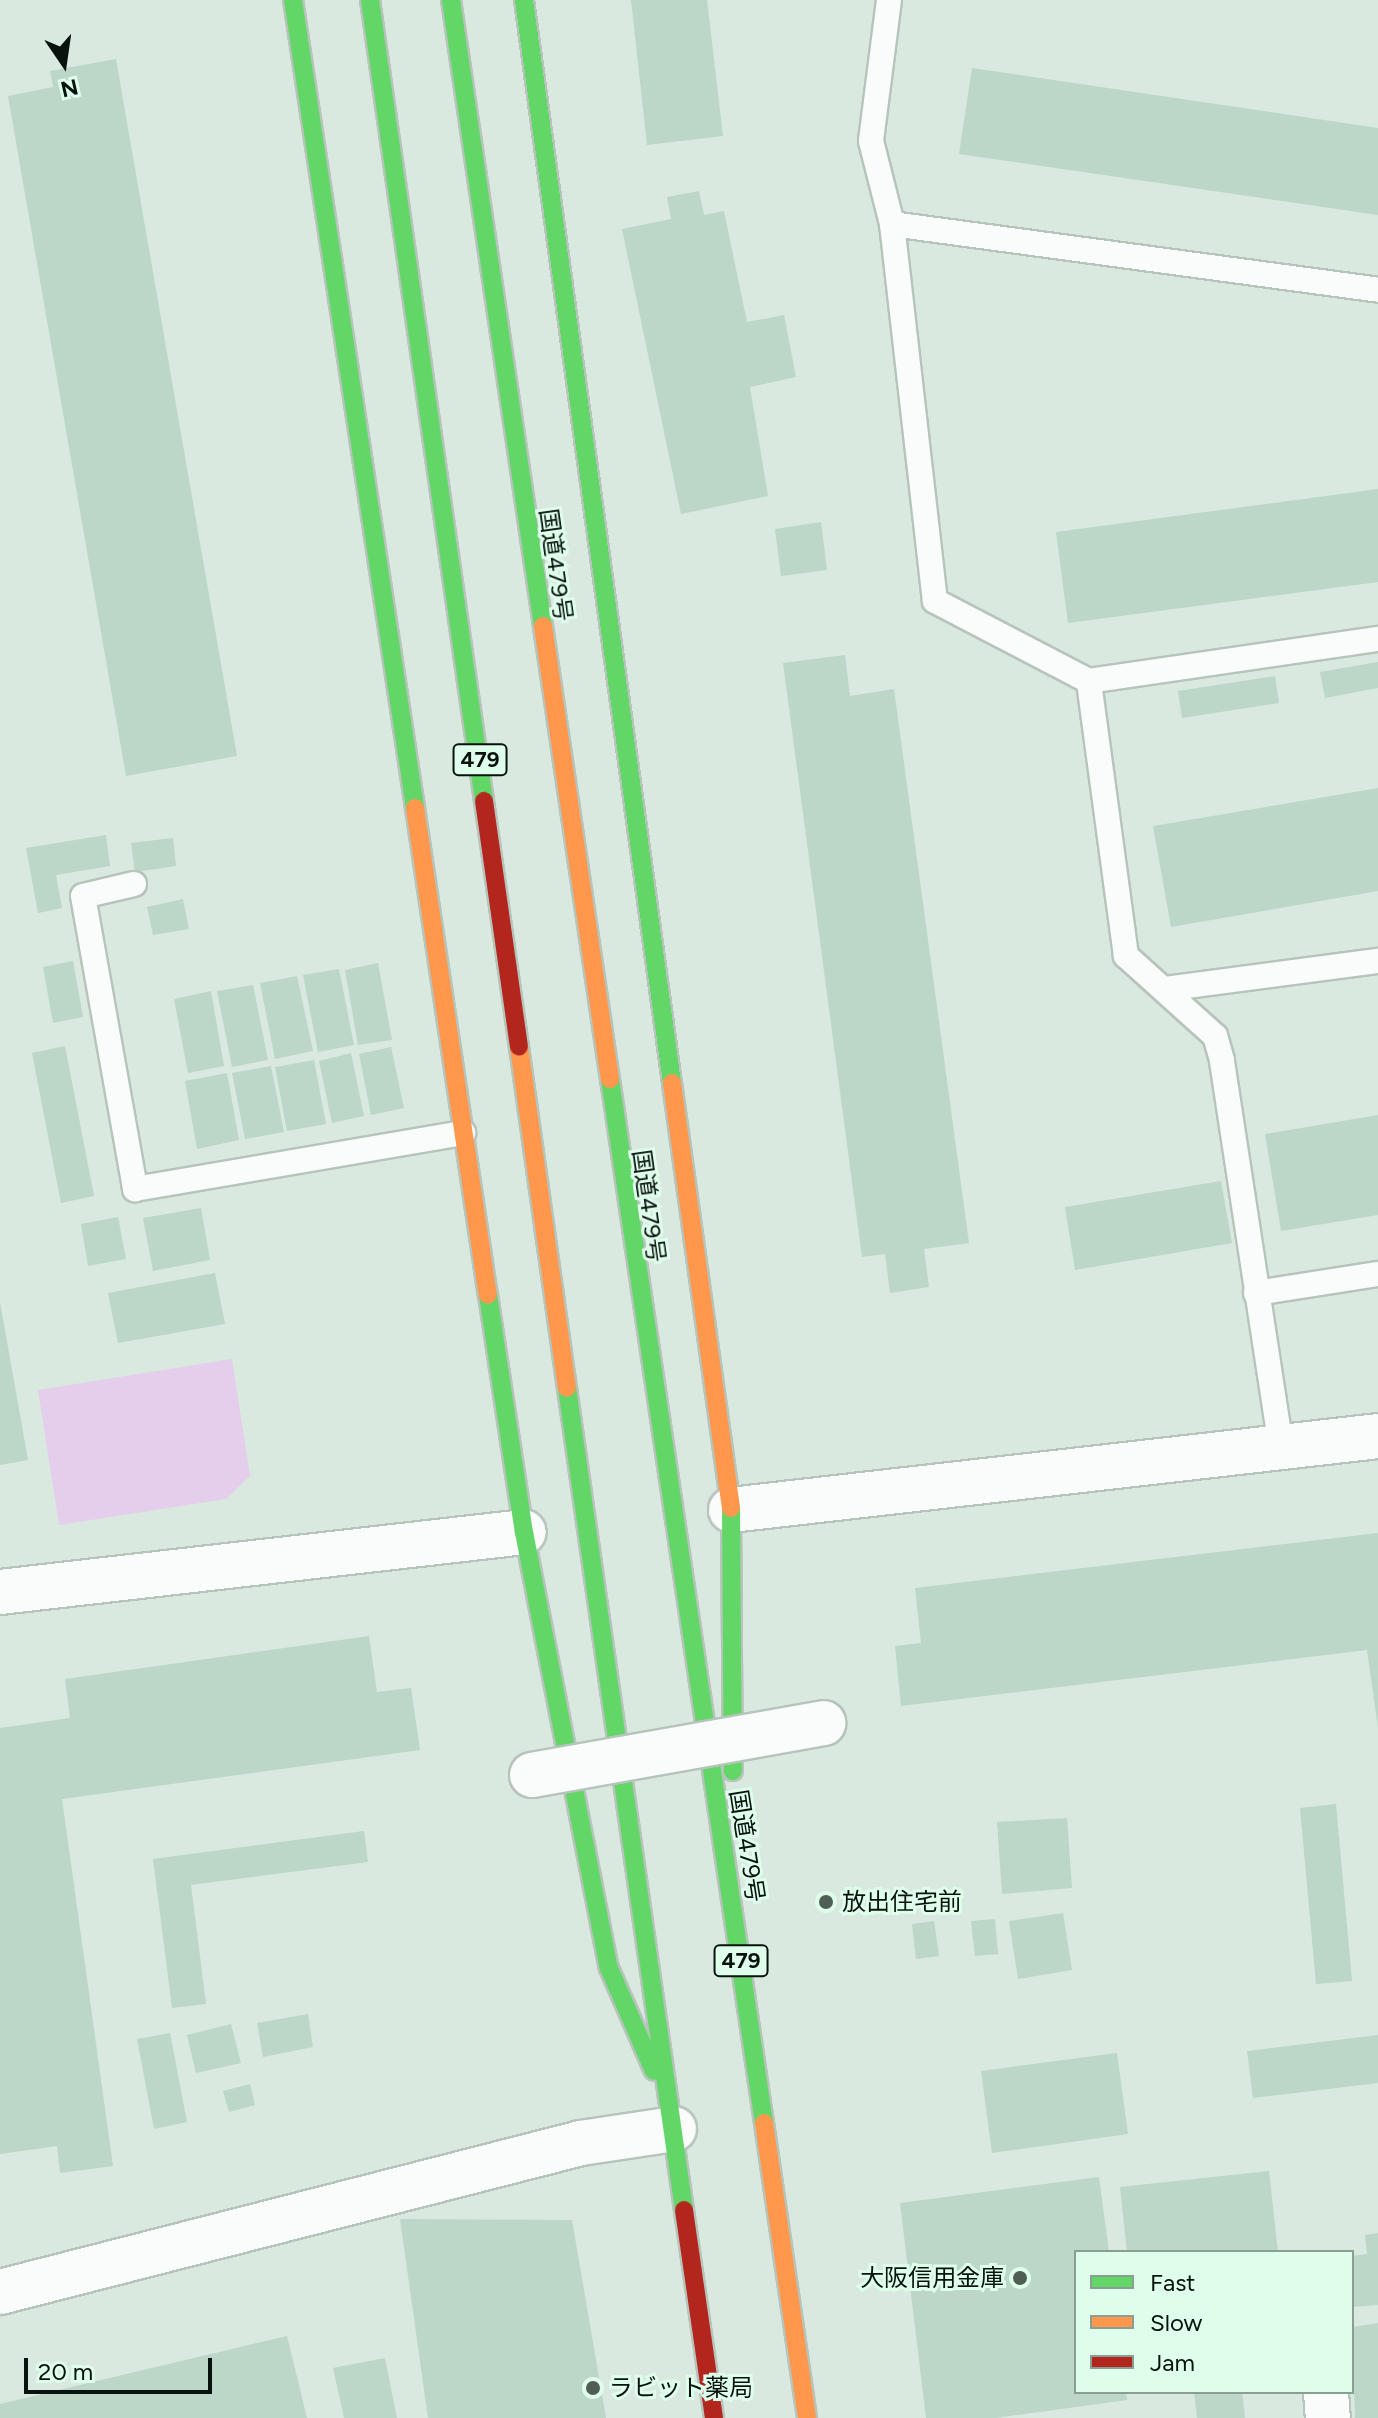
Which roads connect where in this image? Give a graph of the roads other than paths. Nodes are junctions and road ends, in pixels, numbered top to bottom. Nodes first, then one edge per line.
1 (293, 0) edge
2 (370, 0) edge
3 (451, 0) edge
4 (524, 0) edge
5 (889, 0) edge
6 (892, 224) junction
7 (1378, 290) edge
8 (1378, 639) edge
9 (1089, 681) junction
10 (134, 884) dead end
11 (1378, 961) edge
12 (1164, 989) junction
13 (463, 1133) junction
14 (1378, 1274) edge
15 (1256, 1293) junction
16 (1378, 1436) edge
17 (1281, 1447) junction
18 (731, 1510) junction
19 (524, 1532) junction
20 (0, 1592) edge
21 (823, 1723) dead end
22 (532, 1775) dead end
23 (735, 1917) junction
24 (672, 2118) junction
25 (0, 2292) edge
26 (1326, 2394) edge
27 (714, 2418) edge
28 (807, 2418) edge
29 (1328, 2418) edge

1 - 13 highway
2 - 24 highway, 479
3 - 23 highway, 国道479号 / 479
4 - 18 highway
5 - 6 lane
6 - 7 lane
6 - 9 lane
8 - 9 lane
9 - 12 lane
10 - 13 lane
11 - 12 lane
12 - 15 lane
13 - 19 highway
14 - 15 lane
15 - 17 lane
16 - 17 street
17 - 18 street
18 - 23 highway
19 - 20 street
19 - 24 highway
21 - 22 street, bridge
23 - 28 highway, 国道479号 / 479
24 - 25 street
24 - 27 highway, 479
26 - 29 street

